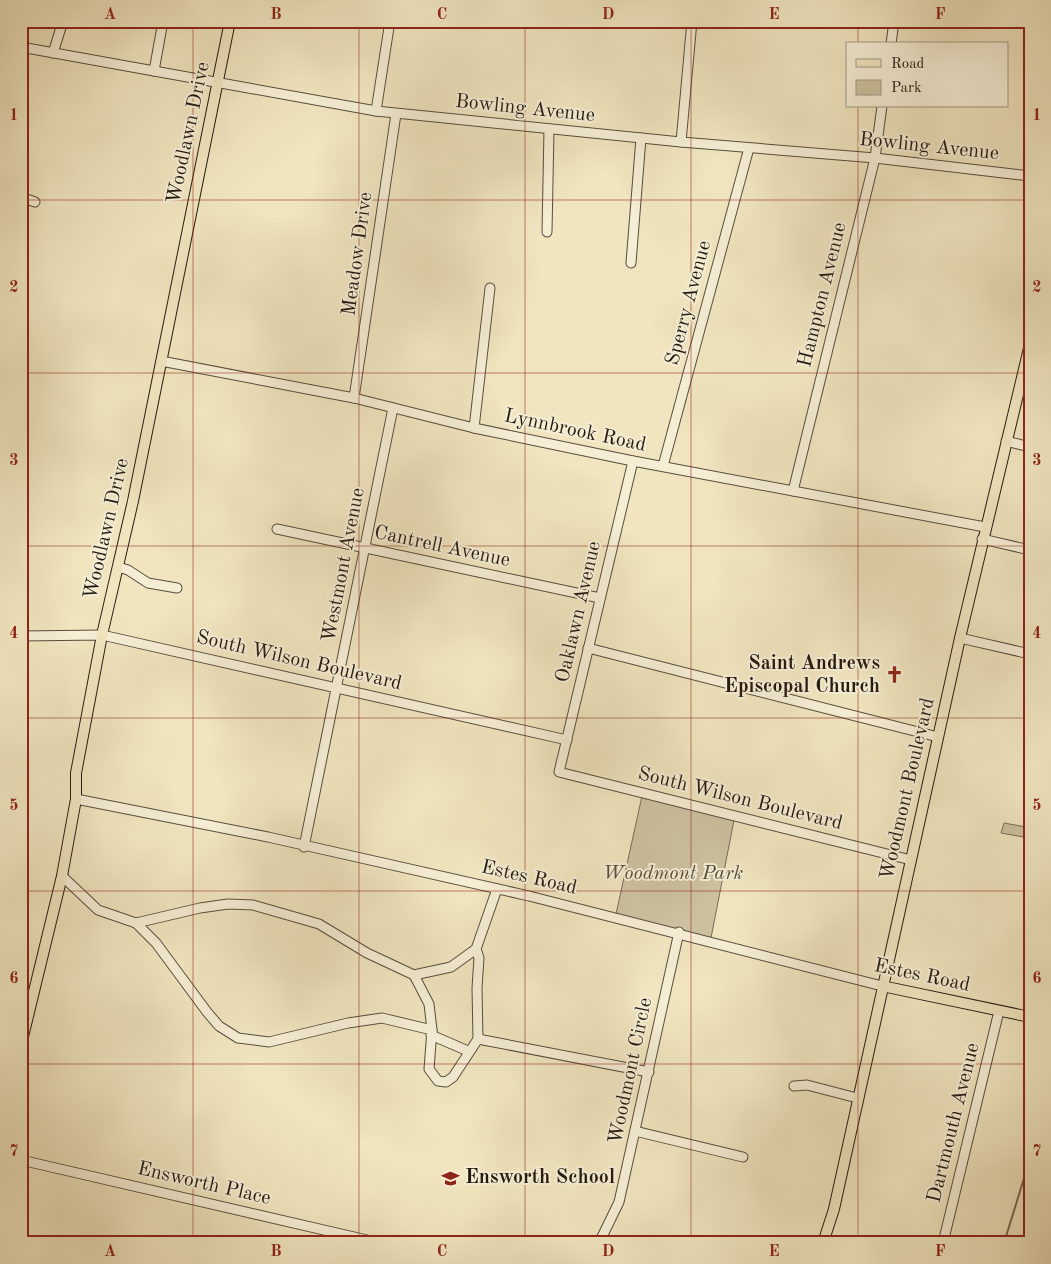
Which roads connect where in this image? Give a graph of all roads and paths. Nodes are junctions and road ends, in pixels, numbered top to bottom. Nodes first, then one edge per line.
1 (63, 21) edge
2 (163, 21) edge
3 (230, 21) edge
4 (390, 21) edge
5 (692, 21) edge
6 (894, 21) edge
7 (891, 42) edge
8 (22, 48) edge
9 (53, 53) junction
10 (154, 71) junction
11 (217, 83) junction
12 (882, 108) edge
13 (376, 111) junction
14 (396, 114) junction
15 (549, 129) junction
16 (641, 138) junction
17 (681, 142) junction
18 (749, 148) junction
19 (875, 158) junction
20 (1030, 176) edge
21 (21, 197) edge
22 (35, 202) dead end
23 (547, 232) dead end
24 (631, 263) dead end
25 (490, 288) dead end
26 (1030, 344) edge
27 (160, 361) junction
28 (354, 398) junction
29 (393, 408) junction
30 (474, 428) junction
31 (1006, 441) junction
32 (1030, 447) edge
33 (633, 461) junction
34 (663, 466) junction
35 (793, 491) junction
36 (985, 526) junction
37 (277, 529) dead end
38 (982, 539) junction
39 (364, 548) junction
40 (1030, 550) edge
41 (118, 567) junction
42 (177, 588) dead end
43 (600, 598) junction
44 (102, 635) junction
45 (21, 636) edge
46 (960, 638) junction
47 (588, 648) junction
48 (1030, 654) edge
49 (337, 687) junction
50 (938, 737) junction
51 (567, 740) junction
52 (560, 772) joint
53 (76, 799) junction
54 (304, 847) junction
55 (911, 860) junction
56 (62, 876) junction
57 (497, 889) junction
58 (136, 923) junction
59 (678, 932) junction
60 (476, 949) junction
61 (414, 975) junction
62 (882, 986) junction
63 (999, 1011) junction
64 (1030, 1017) edge
65 (432, 1033) junction
66 (478, 1038) junction
67 (21, 1045) edge
68 (468, 1052) junction
69 (649, 1072) junction
70 (794, 1086) dead end
71 (857, 1098) junction
72 (635, 1131) junction
73 (744, 1156) dead end
74 (21, 1160) edge
75 (824, 1241) edge
76 (380, 1243) edge
77 (599, 1243) edge
78 (840, 1243) edge
79 (943, 1243) edge

1 - 9 street
2 - 10 street
3 - 11 main road, Woodlawn Drive
4 - 13 street
5 - 17 street
6 - 7 street
8 - 9 street, Bowling Avenue
9 - 10 street, Bowling Avenue
10 - 11 street, Bowling Avenue
11 - 13 street, Bowling Avenue
11 - 27 main road, Woodlawn Drive
12 - 19 street, Hampton Avenue
13 - 14 street, Bowling Avenue
14 - 15 street, Bowling Avenue
14 - 28 street, Meadow Drive
15 - 16 street, Bowling Avenue
15 - 23 street
16 - 17 street, Bowling Avenue
16 - 24 street
17 - 18 street, Bowling Avenue
18 - 19 street, Bowling Avenue
18 - 34 street, Sperry Avenue
19 - 20 street, Bowling Avenue
19 - 35 street, Hampton Avenue
21 - 22 street
25 - 30 street
26 - 31 main road, Woodmont Boulevard
27 - 28 street, Lynnbrook Road
27 - 41 main road, Woodlawn Drive
28 - 29 street, Lynnbrook Road
29 - 30 street, Lynnbrook Road
29 - 39 street, Westmont Avenue
30 - 33 street, Lynnbrook Road
31 - 32 street
31 - 36 main road, Woodmont Boulevard
33 - 34 street, Lynnbrook Road
33 - 43 street, Oaklawn Avenue
34 - 35 street, Lynnbrook Road
35 - 36 street, Lynnbrook Road
36 - 38 main road, Woodmont Boulevard
37 - 39 street, Cantrell Avenue
38 - 40 street
38 - 46 main road, Woodmont Boulevard
39 - 43 street, Cantrell Avenue
39 - 49 street, Westmont Avenue
41 - 42 street
41 - 44 main road, Woodlawn Drive
43 - 47 street, Oaklawn Avenue
44 - 45 street, South Wilson Boulevard
44 - 49 street, South Wilson Boulevard
44 - 53 main road, Woodlawn Drive
46 - 48 street
46 - 50 main road, Woodmont Boulevard
47 - 50 street
47 - 51 street, Oaklawn Avenue
49 - 51 street, South Wilson Boulevard
49 - 54 street, Westmont Avenue
50 - 55 main road, Woodmont Boulevard
51 - 52 street, Oaklawn Avenue
52 - 55 street, South Wilson Boulevard
53 - 54 street, Estes Road
53 - 56 main road, Woodlawn Drive
54 - 57 street, Estes Road
55 - 62 main road, Woodmont Boulevard
56 - 58 street
56 - 67 main road, Woodlawn Drive
57 - 59 street, Estes Road
57 - 60 street
58 - 61 street
58 - 65 street
59 - 62 street, Estes Road
59 - 69 street, Woodmont Circle
60 - 61 street
60 - 66 street
61 - 65 street
62 - 63 main road, Estes Road
62 - 71 main road, Woodmont Boulevard
63 - 64 main road, Estes Road
63 - 79 street, Dartmouth Avenue
65 - 68 street
65 - 68 street
66 - 68 street
66 - 69 street
69 - 72 street, Woodmont Circle
70 - 71 street
71 - 75 main road, Woodmont Boulevard
72 - 73 street
72 - 77 street, Woodmont Circle
74 - 76 street, Ensworth Place
75 - 78 street

